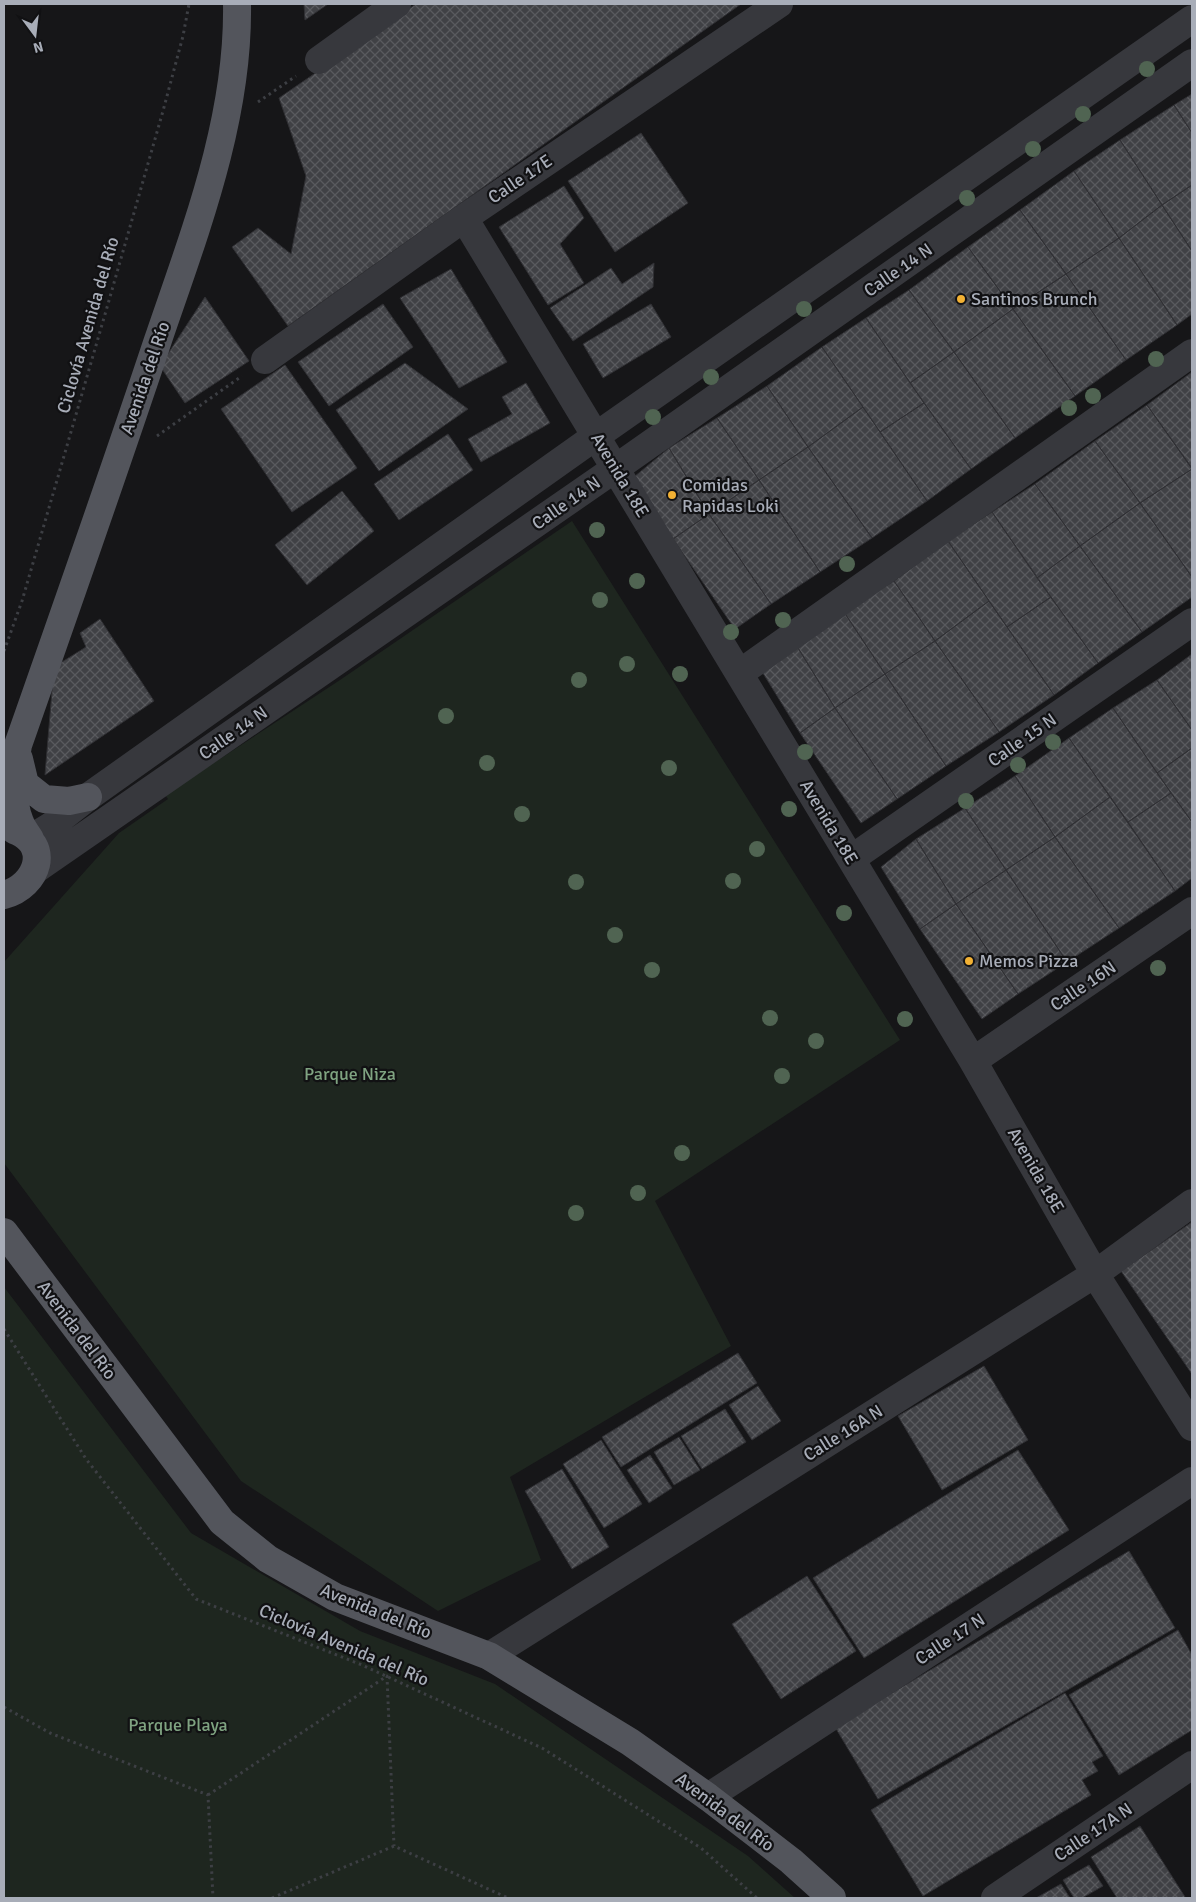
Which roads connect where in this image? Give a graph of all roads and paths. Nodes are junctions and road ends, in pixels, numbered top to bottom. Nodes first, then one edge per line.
1 (190, 4) edge
2 (237, 4) edge
3 (397, 4) edge
4 (779, 4) edge
5 (1192, 19) edge
6 (319, 60) joint
7 (1192, 63) edge
8 (225, 125) junction
9 (464, 218) junction
10 (1192, 353) edge
11 (265, 360) joint
12 (596, 436) junction
13 (155, 437) dead end
14 (616, 468) junction
15 (1192, 622) edge
16 (4, 651) edge
17 (740, 674) junction
18 (11, 752) edge
19 (88, 797) junction
20 (4, 828) edge
21 (30, 839) junction
22 (851, 859) junction
23 (20, 884) edge
24 (4, 908) edge
25 (1192, 911) edge
26 (973, 1061) junction
27 (1192, 1203) edge
28 (4, 1232) edge
29 (1095, 1274) junction
30 (4, 1329) edge
31 (1192, 1426) edge
32 (1192, 1481) edge
33 (489, 1656) junction
34 (387, 1676) junction
35 (4, 1706) edge
36 (1192, 1765) edge
37 (208, 1795) junction
38 (708, 1797) junction
39 (394, 1846) junction
40 (213, 1898) edge
41 (272, 1898) edge
42 (508, 1898) edge
43 (756, 1898) edge
44 (832, 1898) edge
45 (995, 1898) edge

1 - 16 path, Ciclovía Avenida del Río
2 - 8 main road, Avenida del Río
3 - 6 street
4 - 9 street, Calle 17E
5 - 12 street, Calle 14 N
6 - 8 path
7 - 14 street, Calle 14 N
8 - 18 main road, Avenida del Río
9 - 11 street, Calle 17E
9 - 12 street, Avenida 18E
10 - 17 street
11 - 13 path
12 - 14 street, Avenida 18E
12 - 19 street, Calle 14 N
14 - 17 street, Avenida 18E
14 - 23 street, Calle 14 N
15 - 22 street, Calle 15 N
17 - 22 street, Avenida 18E
18 - 19 main road
18 - 21 main road, Avenida del Río
19 - 21 street, Calle 14 N
20 - 21 main road
21 - 23 main road, Avenida del Río
22 - 26 street, Avenida 18E
23 - 24 main road
25 - 26 street, Calle 16N
26 - 29 street, Avenida 18E
27 - 29 street, Calle 16A N
28 - 33 main road, Avenida del Río
29 - 31 street, Avenida 18E
29 - 33 street, Calle 16A N
30 - 34 path, Ciclovía Avenida del Río
32 - 38 street, Calle 17 N
33 - 38 main road, Avenida del Río
34 - 37 path
34 - 39 path
34 - 43 path, Ciclovía Avenida del Río
35 - 37 path
36 - 45 street, Calle 17A N
37 - 40 path
38 - 44 main road, Avenida del Río
39 - 41 path
39 - 42 path

